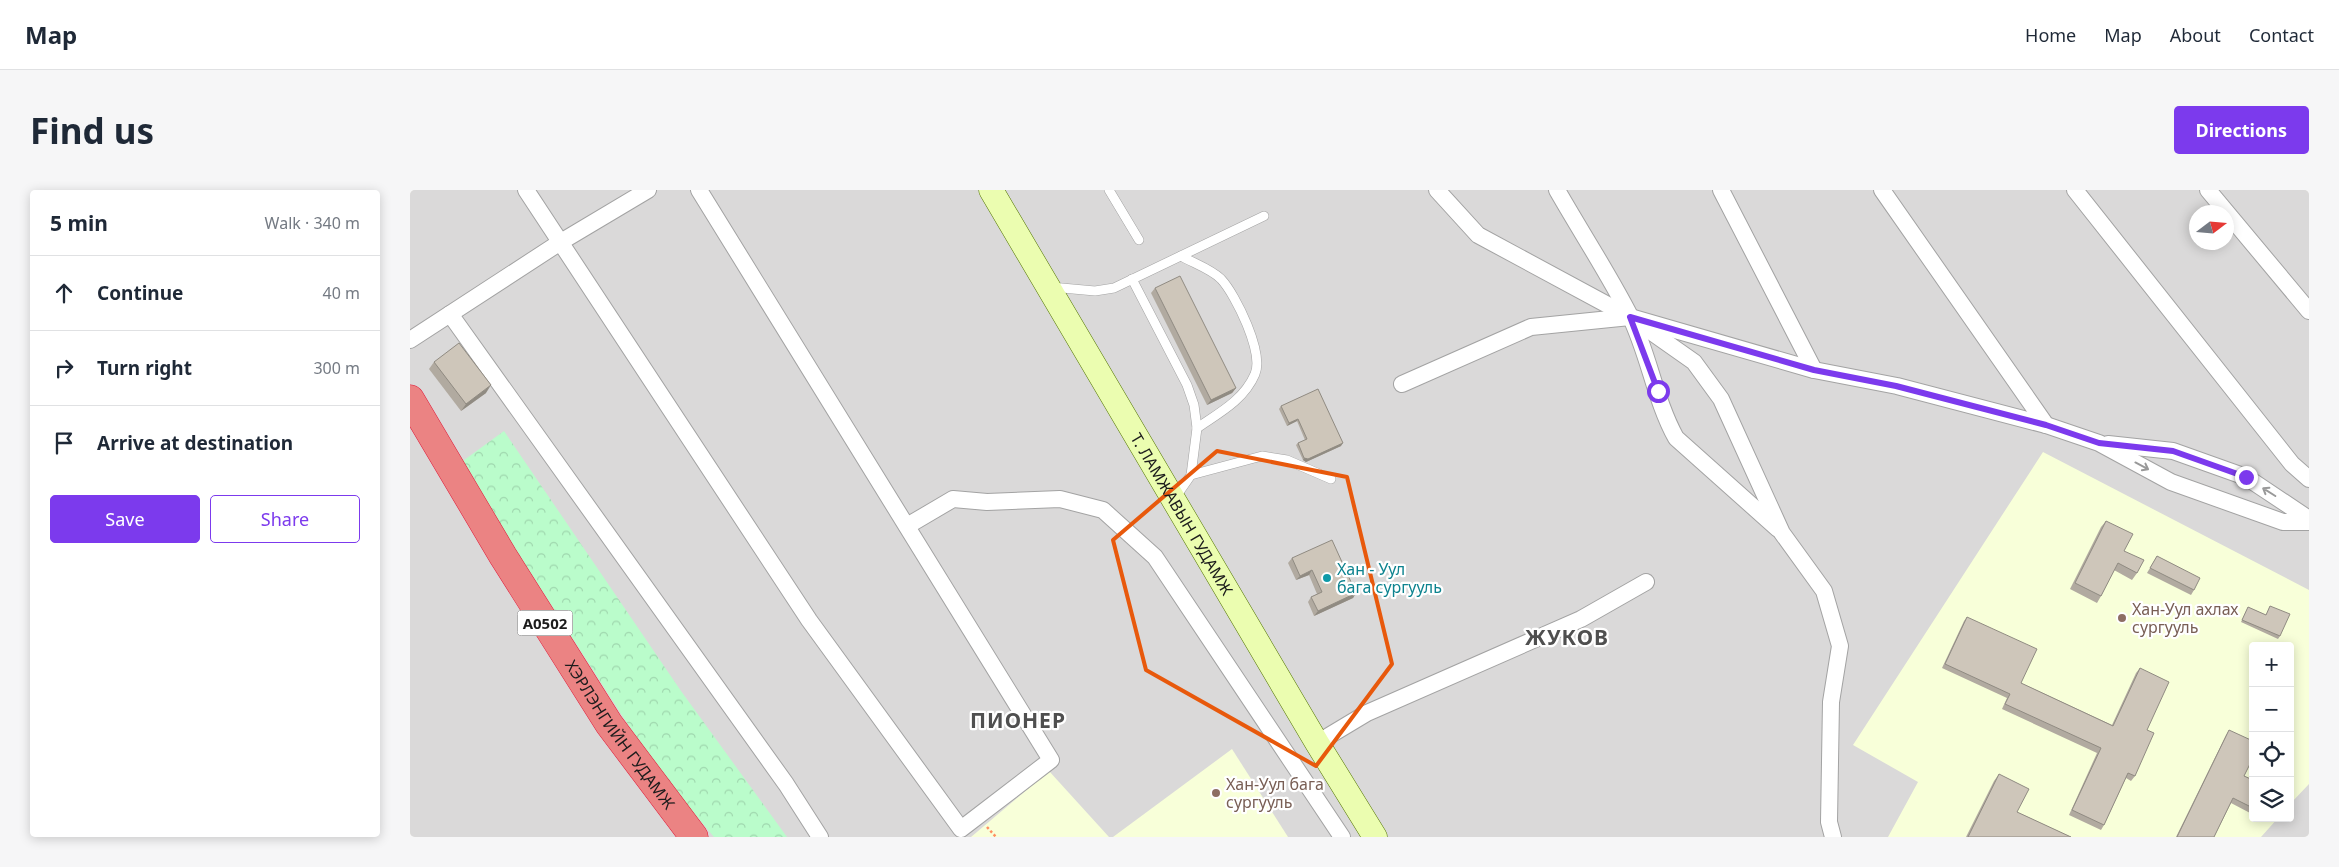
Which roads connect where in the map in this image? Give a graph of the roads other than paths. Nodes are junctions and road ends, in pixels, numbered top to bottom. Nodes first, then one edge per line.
1 (526, 190) edge
2 (648, 190) edge
3 (700, 190) edge
4 (992, 190) edge
5 (1109, 190) edge
6 (1437, 190) edge
7 (1557, 190) edge
8 (1722, 190) edge
9 (1882, 190) edge
10 (2074, 190) edge
11 (2208, 190) edge
12 (1264, 216) dead end
13 (1139, 240) dead end
14 (559, 243) junction
15 (1181, 256) junction
16 (1132, 279) junction
17 (1049, 287) junction
18 (2309, 311) edge
19 (450, 314) junction
20 (1630, 317) junction
21 (410, 340) edge
22 (1814, 370) junction
23 (1402, 384) dead end
24 (410, 400) edge
25 (2046, 425) junction
26 (1197, 428) junction
27 (2099, 443) junction
28 (1191, 475) junction
29 (1331, 479) dead end
30 (2309, 479) edge
31 (1174, 500) junction
32 (2309, 520) edge
33 (907, 526) junction
34 (1782, 533) junction
35 (1646, 582) dead end
36 (1317, 743) junction
37 (694, 837) edge
38 (820, 837) edge
39 (1342, 837) edge
40 (1376, 837) edge
41 (1833, 837) edge

1 - 14 street
2 - 14 street
3 - 33 street
4 - 17 street, Т. ЛАМЖАВЫН ГУДАМЖ
5 - 13 lane
6 - 20 street
7 - 20 street
8 - 22 street
9 - 25 street
10 - 30 street
11 - 18 street
12 - 15 lane
14 - 19 street
14 - 33 street
15 - 16 lane
15 - 26 lane
16 - 17 lane
16 - 26 lane
17 - 31 street, Т. ЛАМЖАВЫН ГУДАМЖ
19 - 21 street
19 - 38 street
20 - 22 street
20 - 23 street
20 - 34 street
20 - 34 street
22 - 25 street
24 - 37 highway, ХЭРЛЭНГИЙН ГУДАМЖ / A0502
25 - 27 street
26 - 28 lane
27 -> 32 street
32 -> 27 street
28 - 29 lane
28 - 31 lane
31 - 36 street, Т. ЛАМЖАВЫН ГУДАМЖ
33 - 39 street
34 - 41 street
35 - 36 street
36 - 40 street, Т. ЛАМЖАВЫН ГУДАМЖ

